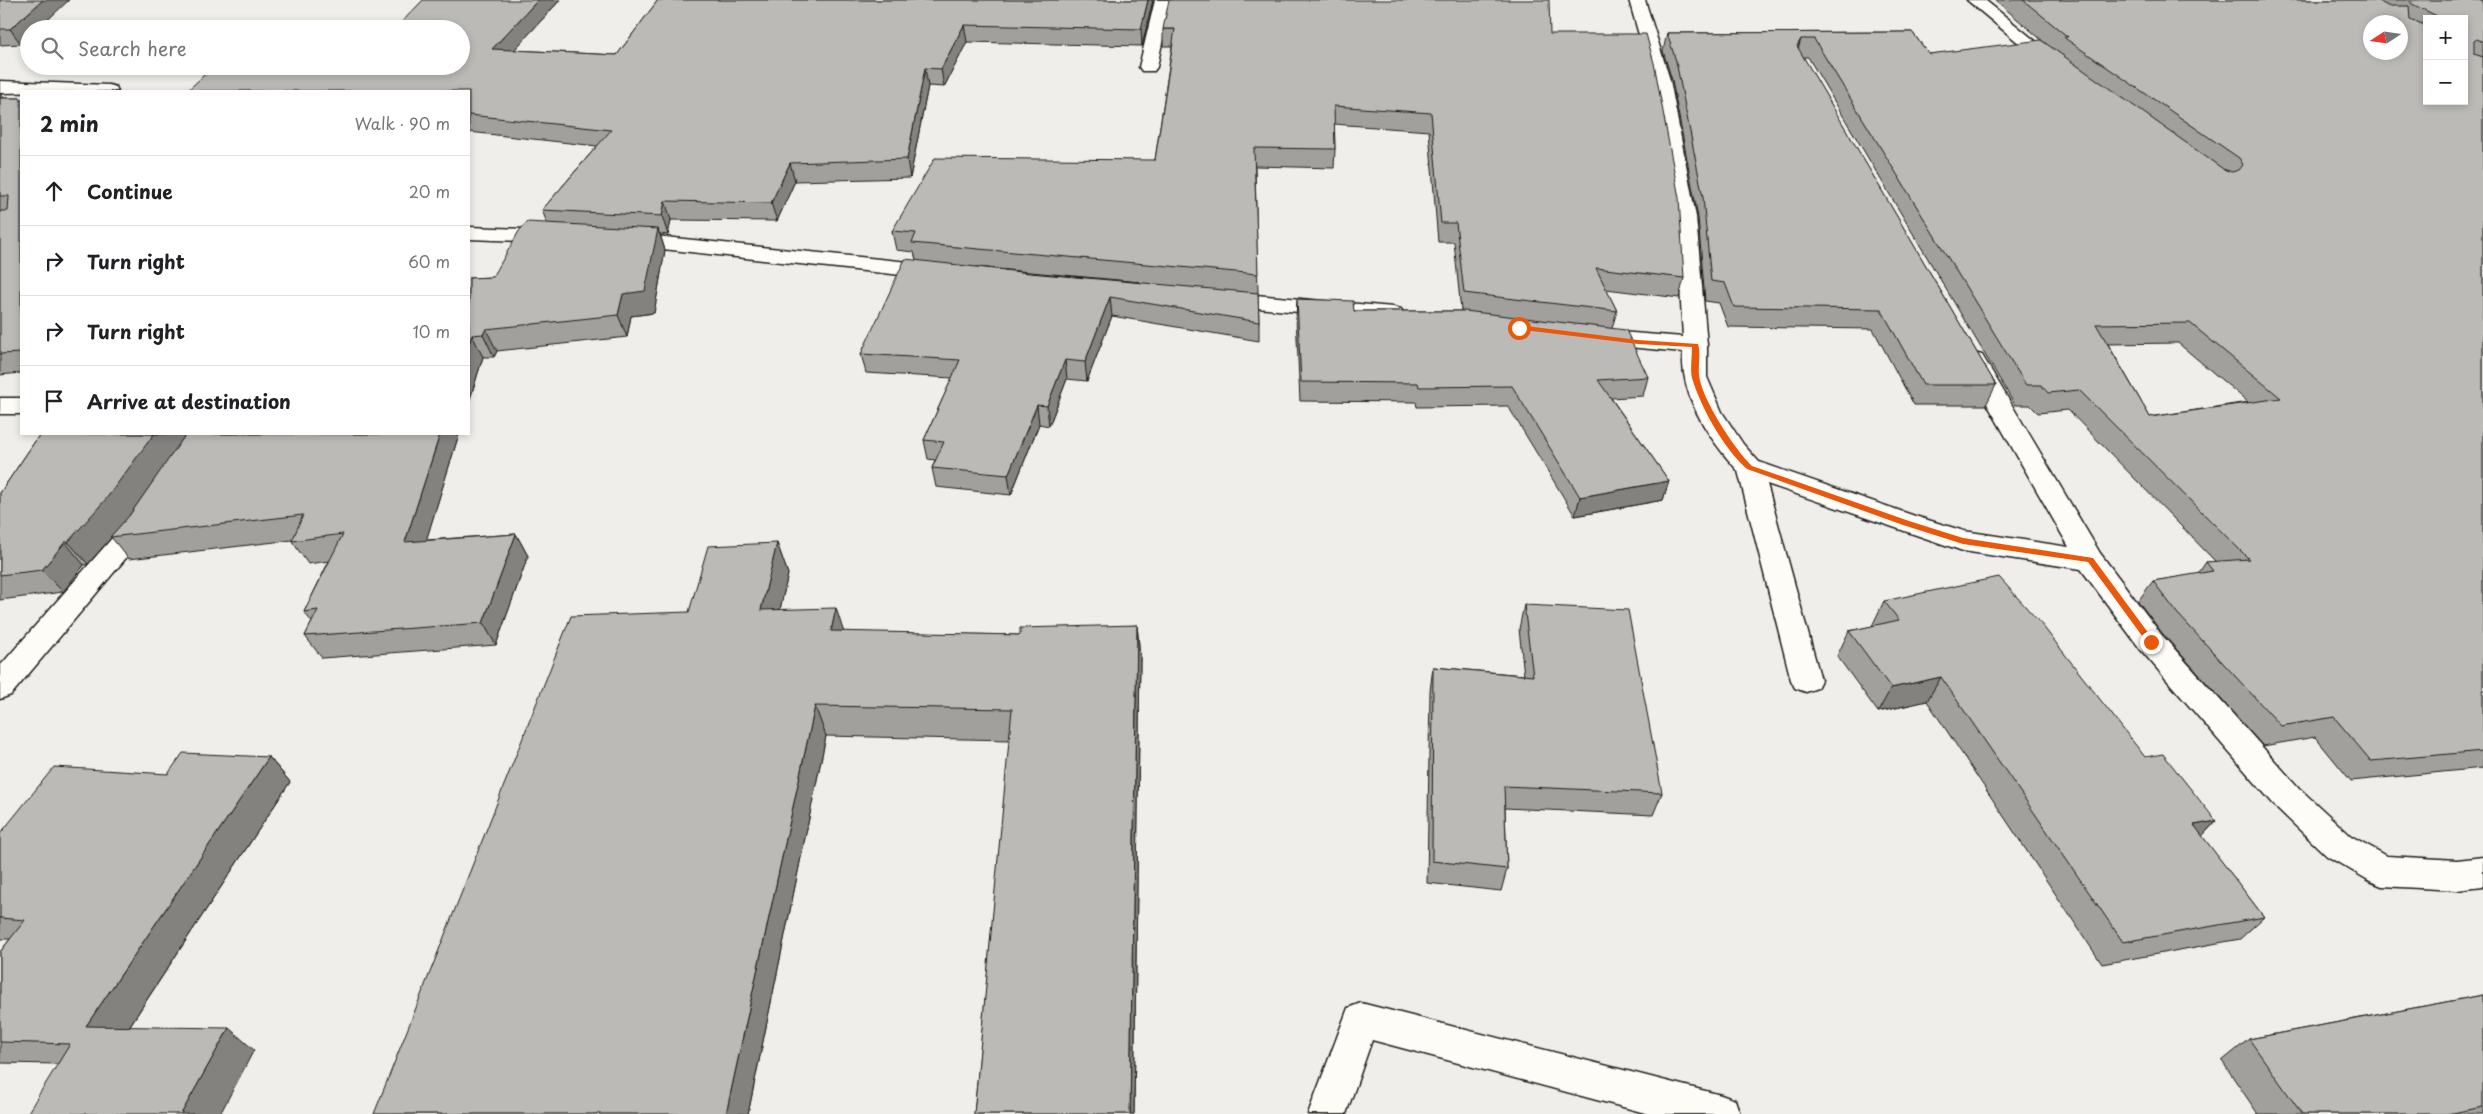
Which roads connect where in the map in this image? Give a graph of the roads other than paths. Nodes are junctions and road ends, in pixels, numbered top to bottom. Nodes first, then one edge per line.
1 (1163, 0) edge
2 (1638, 0) edge
3 (1975, 0) edge
4 (1148, 67) dead end
5 (2067, 74) edge
6 (0, 87) edge
7 (82, 90) edge
8 (470, 233) edge
9 (575, 237) edge
10 (604, 238) edge
11 (965, 275) edge
12 (1201, 297) edge
13 (1417, 316) edge
14 (1574, 334) edge
15 (1961, 338) edge
16 (1695, 345) junction
17 (0, 406) edge
18 (20, 406) edge
19 (1750, 468) junction
20 (158, 498) edge
21 (2090, 560) junction
22 (1806, 680) dead end
23 (0, 687) edge
24 (2483, 872) edge
25 (1327, 1114) edge
26 (1721, 1114) edge

1 - 4 street
2 - 16 street
3 - 5 street
6 - 7 street
8 - 9 street
10 - 11 street
12 - 13 street
14 - 16 street
15 - 21 street
16 - 19 street
17 - 18 street
19 - 21 street
19 - 22 street
20 - 23 street
21 - 24 street
25 - 26 street

